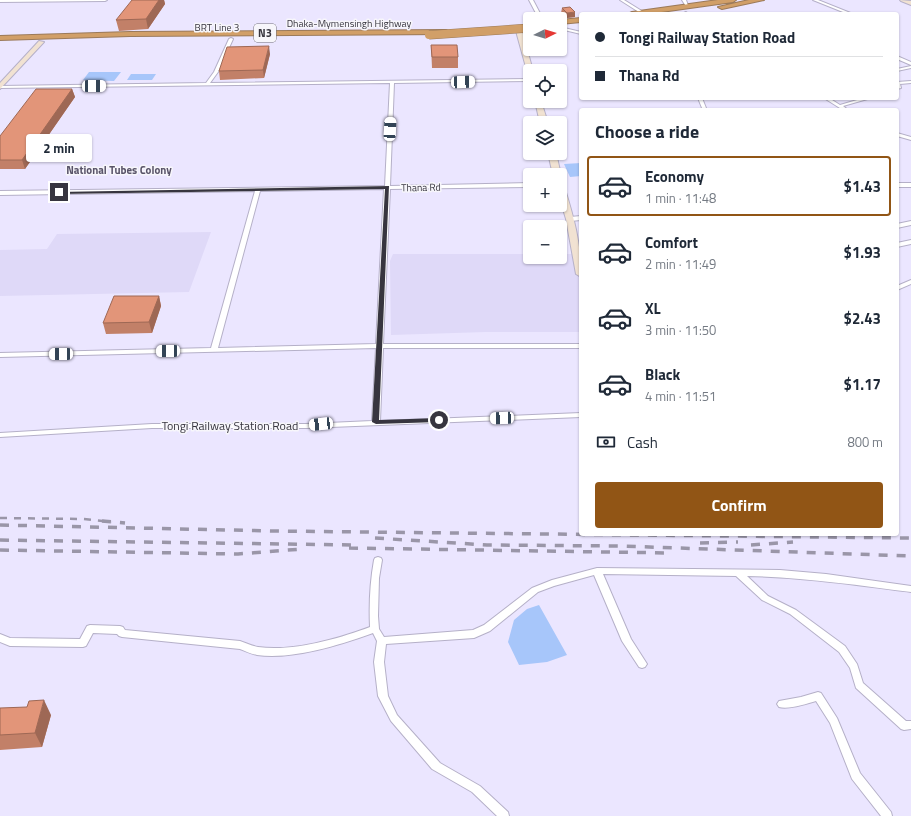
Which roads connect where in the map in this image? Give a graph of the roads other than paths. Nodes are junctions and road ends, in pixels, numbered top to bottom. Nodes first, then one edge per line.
1 (105, 0) edge
2 (530, 0) edge
3 (622, 0) edge
4 (684, 0) edge
5 (733, 0) edge
6 (761, 0) edge
7 (815, 0) edge
8 (903, 0) edge
9 (0, 1) edge
10 (911, 3) edge
11 (537, 12) edge
12 (641, 12) edge
13 (685, 12) edge
14 (845, 12) edge
15 (579, 23) edge
16 (567, 25) edge
17 (523, 28) edge
18 (523, 28) edge
19 (567, 28) edge
20 (523, 30) edge
21 (519, 31) junction
22 (579, 32) edge
23 (0, 38) edge
24 (231, 39) junction
25 (0, 42) edge
26 (40, 42) junction
27 (899, 58) edge
28 (528, 64) edge
29 (911, 66) edge
30 (899, 69) edge
31 (523, 80) edge
32 (392, 82) junction
33 (911, 82) edge
34 (899, 83) edge
35 (207, 84) junction
36 (0, 87) edge
37 (830, 100) edge
38 (861, 100) edge
39 (840, 106) junction
40 (843, 108) edge
41 (911, 134) edge
42 (899, 135) edge
43 (903, 136) junction
44 (911, 139) edge
45 (523, 185) edge
46 (899, 185) edge
47 (911, 186) edge
48 (388, 188) junction
49 (258, 189) junction
50 (0, 194) edge
51 (567, 209) edge
52 (579, 218) edge
53 (570, 219) junction
54 (911, 223) edge
55 (899, 226) edge
56 (911, 242) edge
57 (899, 245) edge
58 (579, 264) edge
59 (911, 282) edge
60 (899, 287) edge
61 (380, 346) junction
62 (579, 346) edge
63 (214, 350) junction
64 (0, 355) edge
65 (579, 415) edge
66 (376, 422) junction
67 (0, 435) edge
68 (378, 560) dead end
69 (597, 571) junction
70 (737, 572) junction
71 (911, 589) edge
72 (375, 629) junction
73 (0, 638) edge
74 (382, 641) junction
75 (642, 664) dead end
76 (782, 704) dead end
77 (911, 725) edge
78 (504, 816) edge
79 (887, 816) edge

1 - 9 street
2 - 11 street
3 - 12 street
4 - 13 street
5 - 13 highway
6 - 13 highway
7 - 14 street
8 - 10 street
15 - 16 highway
17 - 23 highway, Dhaka-Mymensingh Highway / N3
18 - 25 highway, BRT Line 3, bridge
19 - 22 street
20 - 21 highway, Dhaka-Mymensingh Highway / N3
21 - 24 highway, Dhaka-Mymensingh Highway / N3
21 - 28 street
24 - 26 highway, Dhaka-Mymensingh Highway / N3
24 - 35 street
25 - 26 highway, Dhaka-Mymensingh Highway / N3
26 - 36 street
27 - 29 street
29 - 30 street
31 - 32 street
32 - 35 street
32 - 48 street
33 - 34 street
35 - 36 street
37 - 39 street
38 - 39 street
39 - 40 street
41 - 43 street
42 - 43 street
43 - 44 street
45 - 48 street, Thana Rd
46 - 47 street
48 - 49 street, Thana Rd
48 - 61 street
49 - 50 street, Thana Rd
49 - 63 street
51 - 53 street
52 - 53 street
53 - 58 street
54 - 55 street
56 - 57 street
59 - 60 street
61 - 62 street
61 - 63 street
61 - 66 street
63 - 64 street
65 - 66 street, Tongi Railway Station Road
66 - 67 street, Tongi Railway Station Road
68 - 72 street
69 - 70 street
69 - 74 street
69 - 75 street
70 - 71 street
70 - 77 street
72 - 73 street
72 - 74 street
74 - 78 street
76 - 79 street

